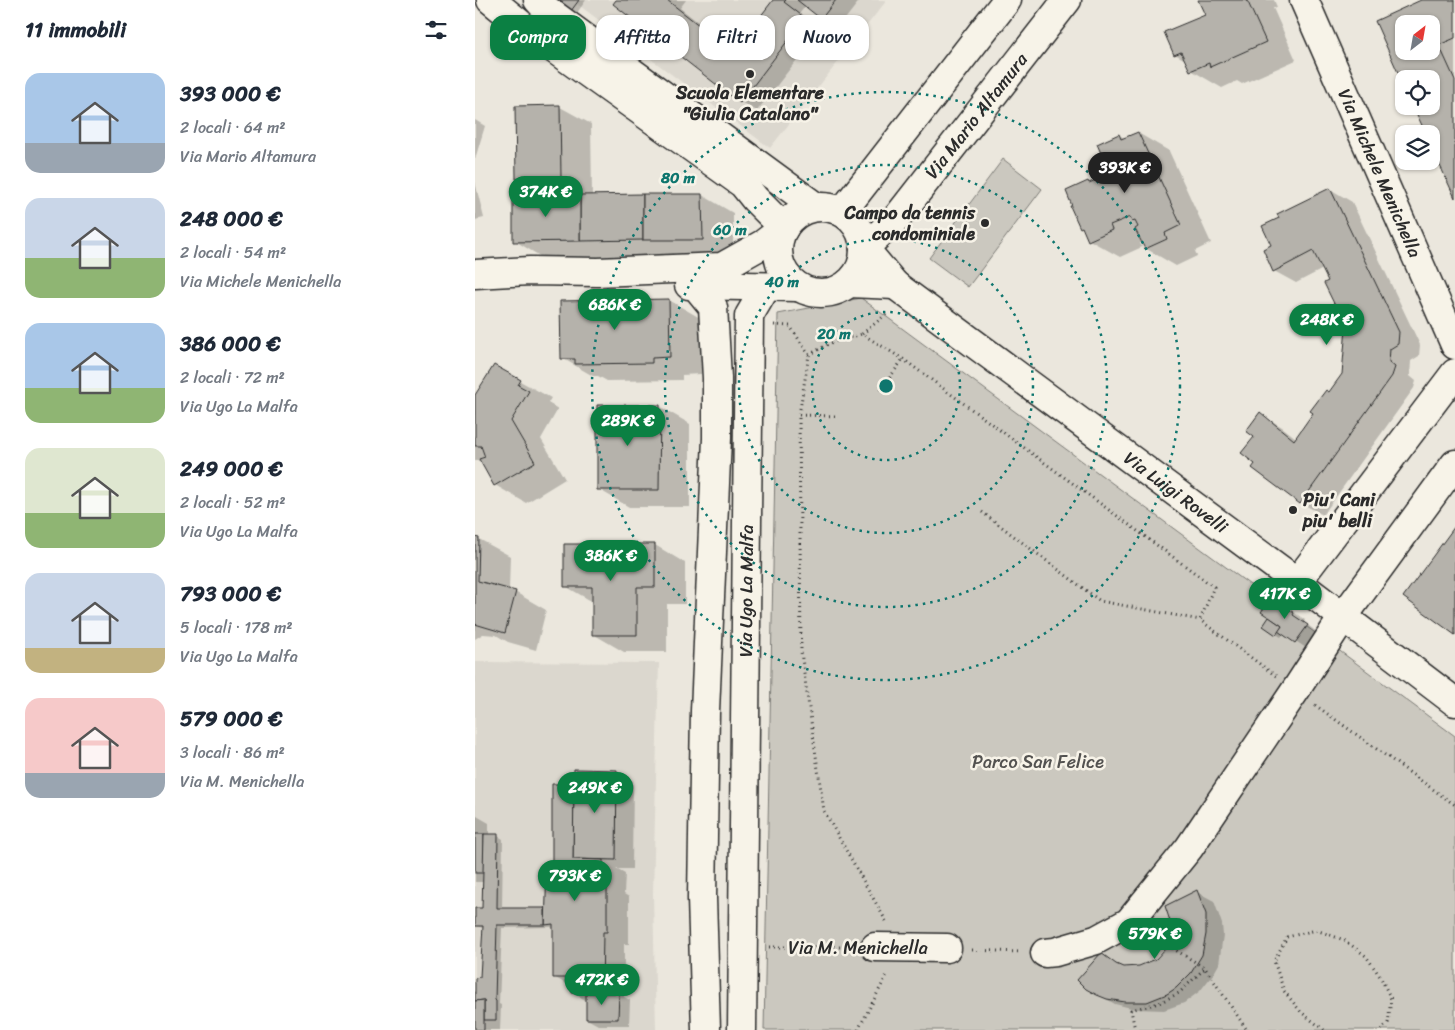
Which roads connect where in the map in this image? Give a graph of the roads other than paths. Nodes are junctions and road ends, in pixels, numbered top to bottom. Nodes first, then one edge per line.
1 (538, 0) edge
2 (1007, 0) edge
3 (1067, 0) edge
4 (1304, 0) edge
5 (490, 2) edge
6 (816, 207) junction
7 (843, 212) junction
8 (783, 228) junction
9 (864, 248) junction
10 (598, 272) junction
11 (475, 274) edge
12 (849, 283) junction
13 (695, 285) junction
14 (766, 287) junction
15 (798, 287) junction
16 (893, 298) junction
17 (1455, 345) edge
18 (1455, 373) edge
19 (717, 438) junction
20 (748, 439) junction
21 (1455, 464) edge
22 (1297, 582) junction
23 (1343, 617) junction
24 (1455, 702) edge
25 (705, 739) junction
26 (745, 742) junction
27 (888, 947) road end
28 (947, 948) road end
29 (1045, 953) road end
30 (706, 1030) edge
31 (742, 1030) edge

1 - 6 street
2 - 7 street
3 - 9 street, Via Mario Altamura
4 - 17 street, Via Michele Menichella
5 - 8 street
6 - 7 street
6 - 8 street
7 - 9 street
8 - 10 street
8 - 15 street
9 - 12 street
9 - 16 street
10 - 11 street
10 - 13 street
12 - 15 street
12 - 16 street
13 - 14 street
13 - 19 street, Via Ugo La Malfa
14 - 15 street
14 - 20 street, Via Ugo La Malfa
16 - 22 street, Via Luigi Rovelli
18 - 22 street
19 - 20 street
19 - 25 street, Via Ugo La Malfa
20 - 26 street, Via Ugo La Malfa
21 - 23 street
22 - 23 street, Via Luigi Rovelli
23 - 24 street, Via Luigi Rovelli
23 - 29 street
25 - 26 street
25 - 30 street, Via Ugo La Malfa
26 - 31 street, Via Ugo La Malfa
27 - 28 street, Via M. Menichella

